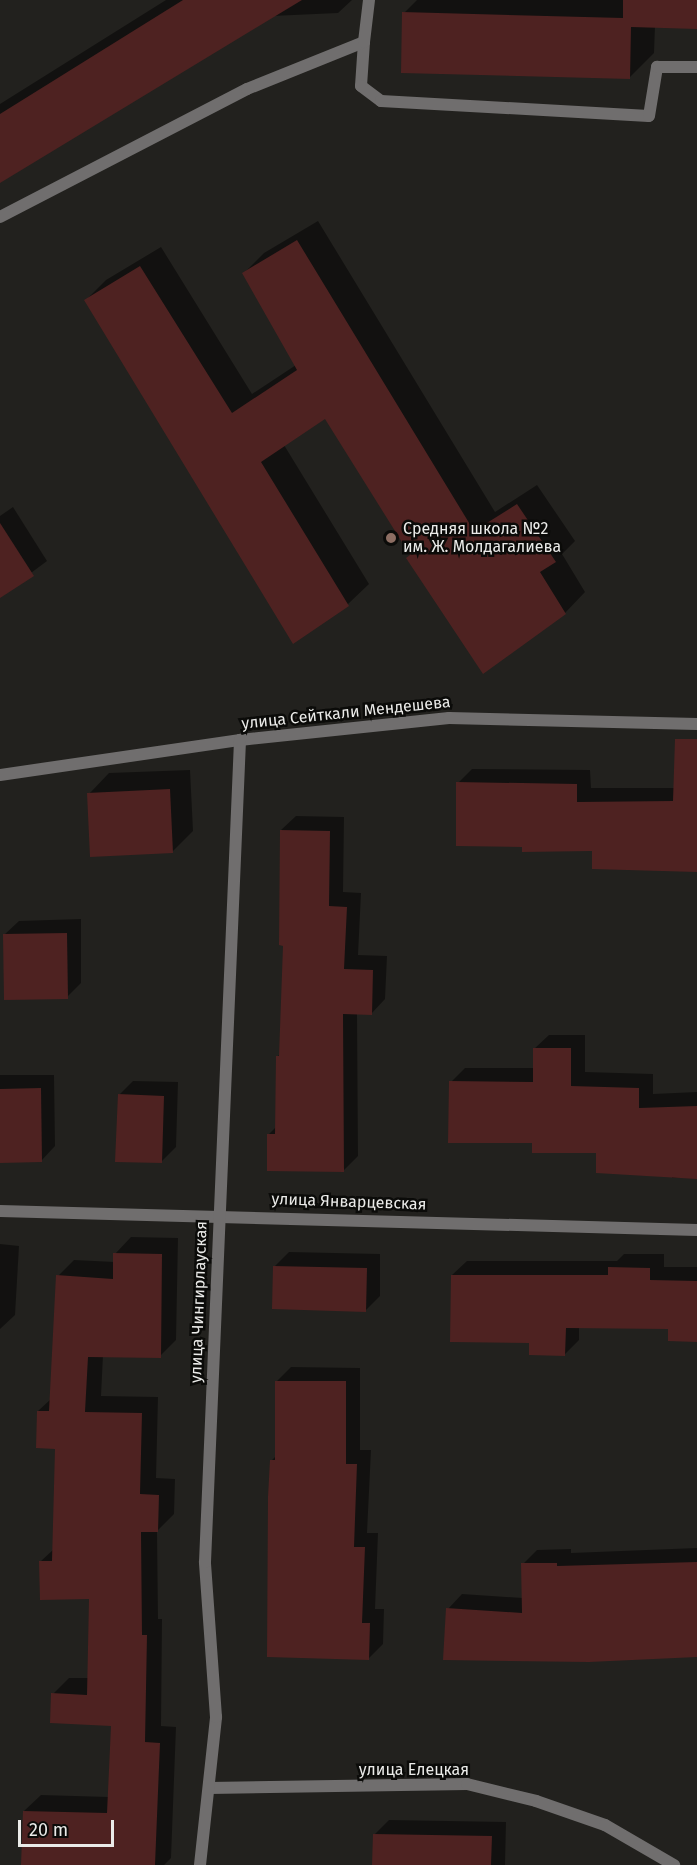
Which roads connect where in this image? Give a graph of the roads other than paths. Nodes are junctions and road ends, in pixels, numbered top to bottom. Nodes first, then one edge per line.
1 (369, 0) edge
2 (363, 42) junction
3 (697, 67) edge
4 (0, 217) edge
5 (697, 724) edge
6 (240, 740) junction
7 (0, 775) edge
8 (0, 1211) edge
9 (219, 1214) junction
10 (697, 1230) edge
11 (209, 1788) junction
12 (200, 1865) edge
13 (674, 1865) edge

1 - 2 street
2 - 3 street
2 - 4 street
5 - 6 street, улица Сейткали Мендешева
6 - 7 street, улица Сейткали Мендешева
6 - 9 street, улица Чингирлауская
8 - 9 street, улица Январцевская
9 - 10 street, улица Январцевская
9 - 11 street, улица Чингирлауская
11 - 12 street, улица Чингирлауская
11 - 13 street, улица Елецкая

